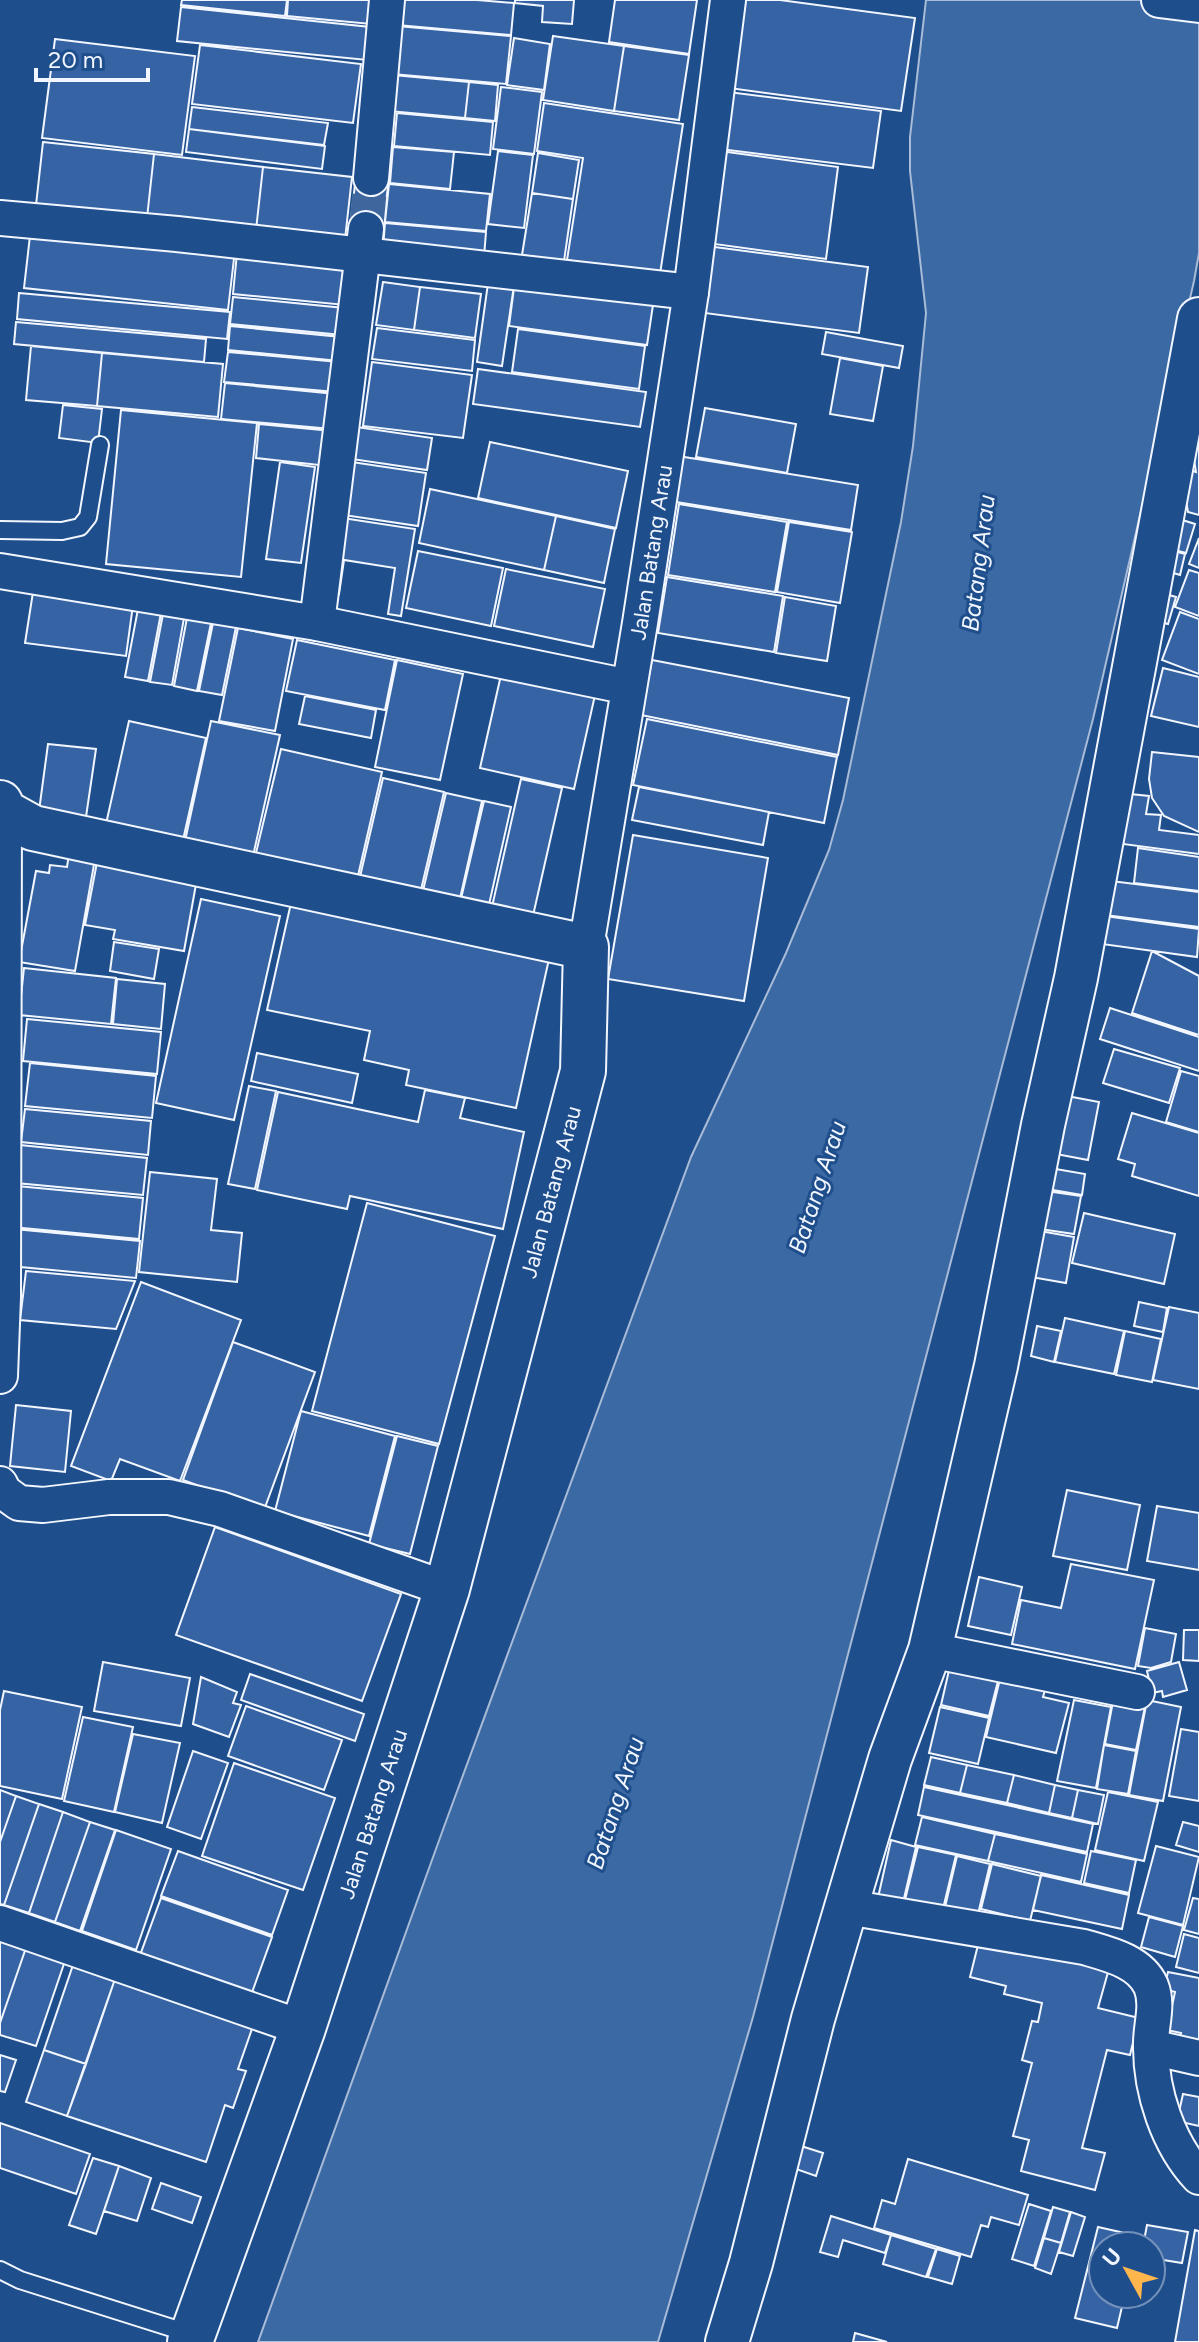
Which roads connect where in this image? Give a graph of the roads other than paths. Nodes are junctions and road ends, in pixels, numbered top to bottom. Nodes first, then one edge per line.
1 (387, 0) edge
2 (728, 0) edge
3 (1159, 0) edge
4 (1199, 5) edge
5 (371, 178) tunnel mouth
6 (0, 218) edge
7 (365, 242) junction
8 (691, 292) junction
9 (1199, 319) edge
10 (100, 445) dead end
11 (0, 530) edge
12 (0, 571) edge
13 (317, 623) junction
14 (629, 687) junction
15 (1, 809) edge
16 (586, 947) junction
17 (0, 1376) edge
18 (0, 1484) edge
19 (447, 1589) junction
20 (930, 1650) junction
21 (1137, 1692) dead end
22 (847, 1907) junction
23 (0, 1923) edge
24 (303, 2028) junction
25 (1151, 2047) junction
26 (1199, 2058) edge
27 (1199, 2177) edge
28 (0, 2270) edge
29 (192, 2338) edge
30 (727, 2342) edge

1 - 5 street
2 - 8 street, Jalan Batang Arau
3 - 4 street
6 - 7 street
7 - 8 street
7 - 13 street
8 - 14 street, Jalan Batang Arau
9 - 20 street
10 - 11 lane
12 - 13 street
13 - 14 street
14 - 16 street, Jalan Batang Arau
15 - 16 main road
15 - 17 street
16 - 19 main road, Jalan Batang Arau
18 - 19 street
19 - 24 main road, Jalan Batang Arau
20 - 21 street
20 - 22 street
22 - 25 street
22 - 30 street
23 - 24 street
24 - 29 main road, Jalan Batang Arau
25 - 26 street
25 - 27 street
28 - 29 lane

